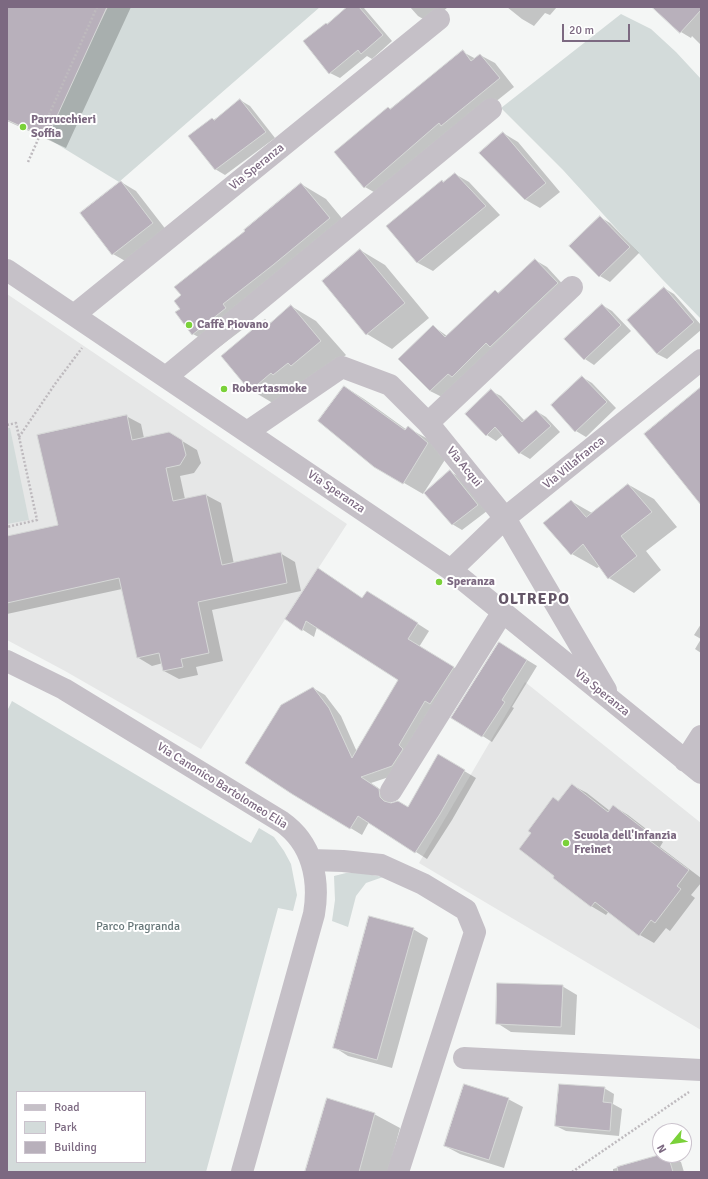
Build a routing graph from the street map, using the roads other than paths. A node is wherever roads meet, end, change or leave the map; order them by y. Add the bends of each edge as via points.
1 (439, 19) dead end
2 (491, 110) dead end
3 (7, 270) edge
4 (572, 287) dead end
5 (74, 315) junction
6 (701, 360) edge
7 (166, 377) junction
8 (428, 423) junction
9 (247, 432) junction
10 (505, 518) junction
11 (451, 570) junction
12 (502, 613) junction
13 (7, 661) edge
14 (613, 701) junction
15 (701, 736) edge
16 (693, 767) edge
17 (391, 791) dead end
18 (311, 860) junction
19 (464, 1058) dead end
20 (701, 1070) edge
21 (242, 1172) edge
22 (398, 1172) edge

1 - 5 street, Via Speranza
2 - 7 street
3 - 5 street, Via Speranza
4 - 8 street
5 - 7 street, Via Speranza
6 - 10 street, Via Villafranca
7 - 9 street, Via Speranza
8 - 9 street, Via Acqui via 390,385 342,367
8 - 10 street, Via Acqui
9 - 11 street, Via Speranza
10 - 11 street, Via Villafranca
10 - 14 street, Via Acqui
11 - 12 street, Via Speranza
12 - 14 street, Via Speranza
12 - 17 street
13 - 18 street, Via Canonico Bartolomeo Elia via 64,690 282,822 292,829
14 - 16 street, Via Speranza
15 - 16 street
18 - 21 street, Via Canonico Bartolomeo Elia via 316,892 314,914
18 - 22 street via 381,865 423,884 466,910 475,932
19 - 20 street

